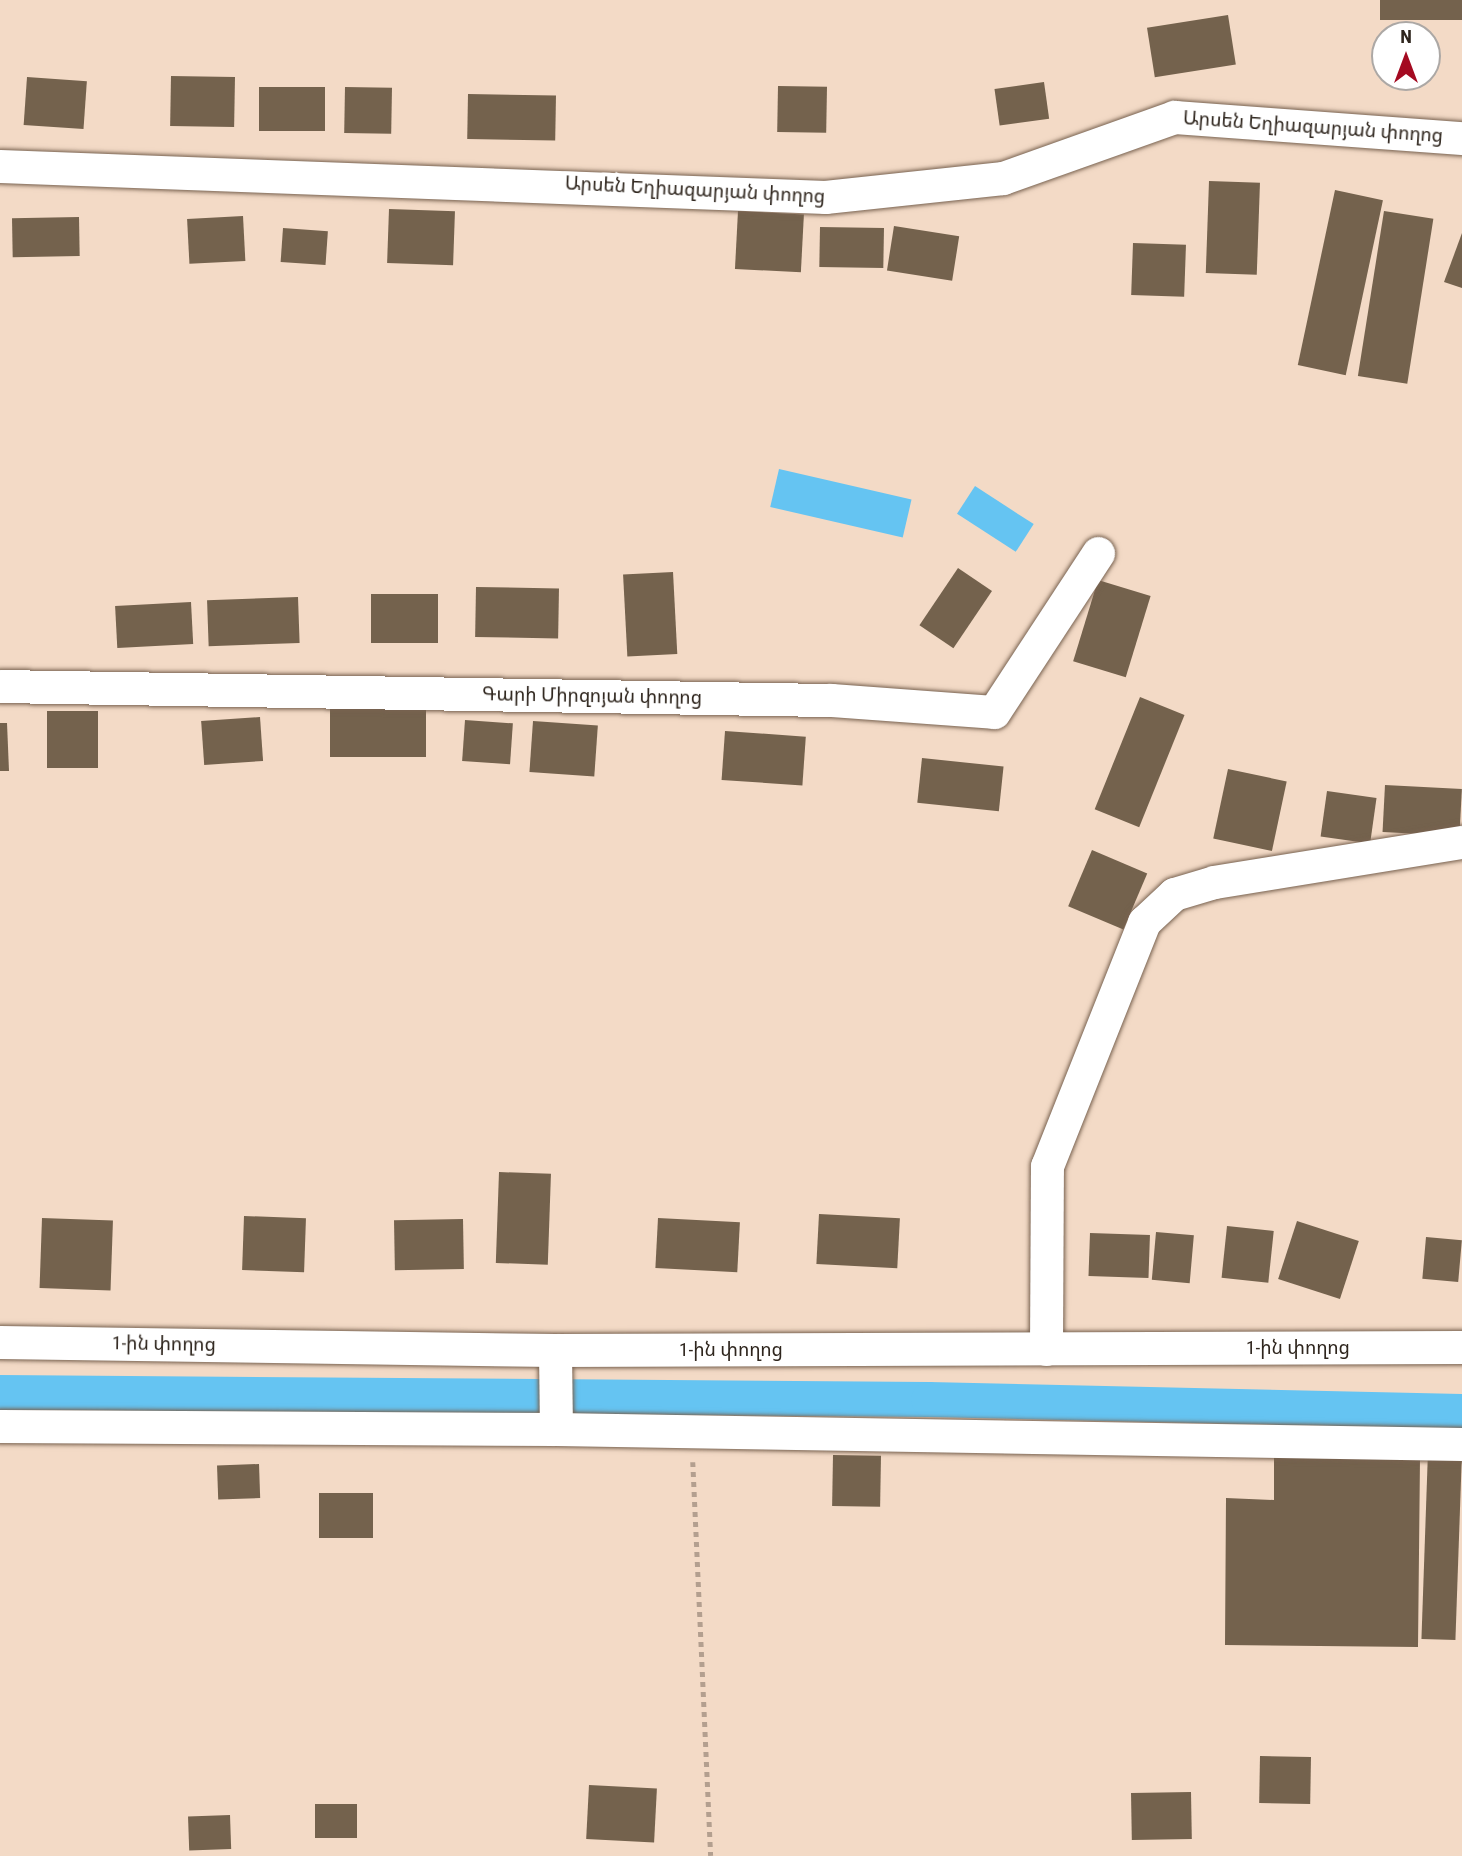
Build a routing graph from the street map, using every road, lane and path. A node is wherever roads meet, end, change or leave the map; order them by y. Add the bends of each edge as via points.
1 (1462, 138) edge
2 (0, 166) edge
3 (1097, 553) dead end
4 (0, 686) edge
5 (1462, 842) edge
6 (0, 1342) edge
7 (1462, 1347) edge
8 (1046, 1349) junction
9 (555, 1350) junction
10 (0, 1426) edge
11 (556, 1429) junction
12 (692, 1432) junction
13 (1462, 1444) edge
14 (711, 1856) edge

1 - 2 street, Արսեն Եղիազարյան փողոց via 1174,117 1003,178 825,197
3 - 4 street, Գարի Միրզոյան փողոց via 994,712 831,700
5 - 8 street via 1214,882 1174,894 1144,922 1047,1166
6 - 9 street, 1-ին փողոց
7 - 8 street, 1-ին փողոց
8 - 9 street, 1-ին փողոց
9 - 11 street
10 - 11 street
11 - 12 street
12 - 13 street
12 - 14 path

